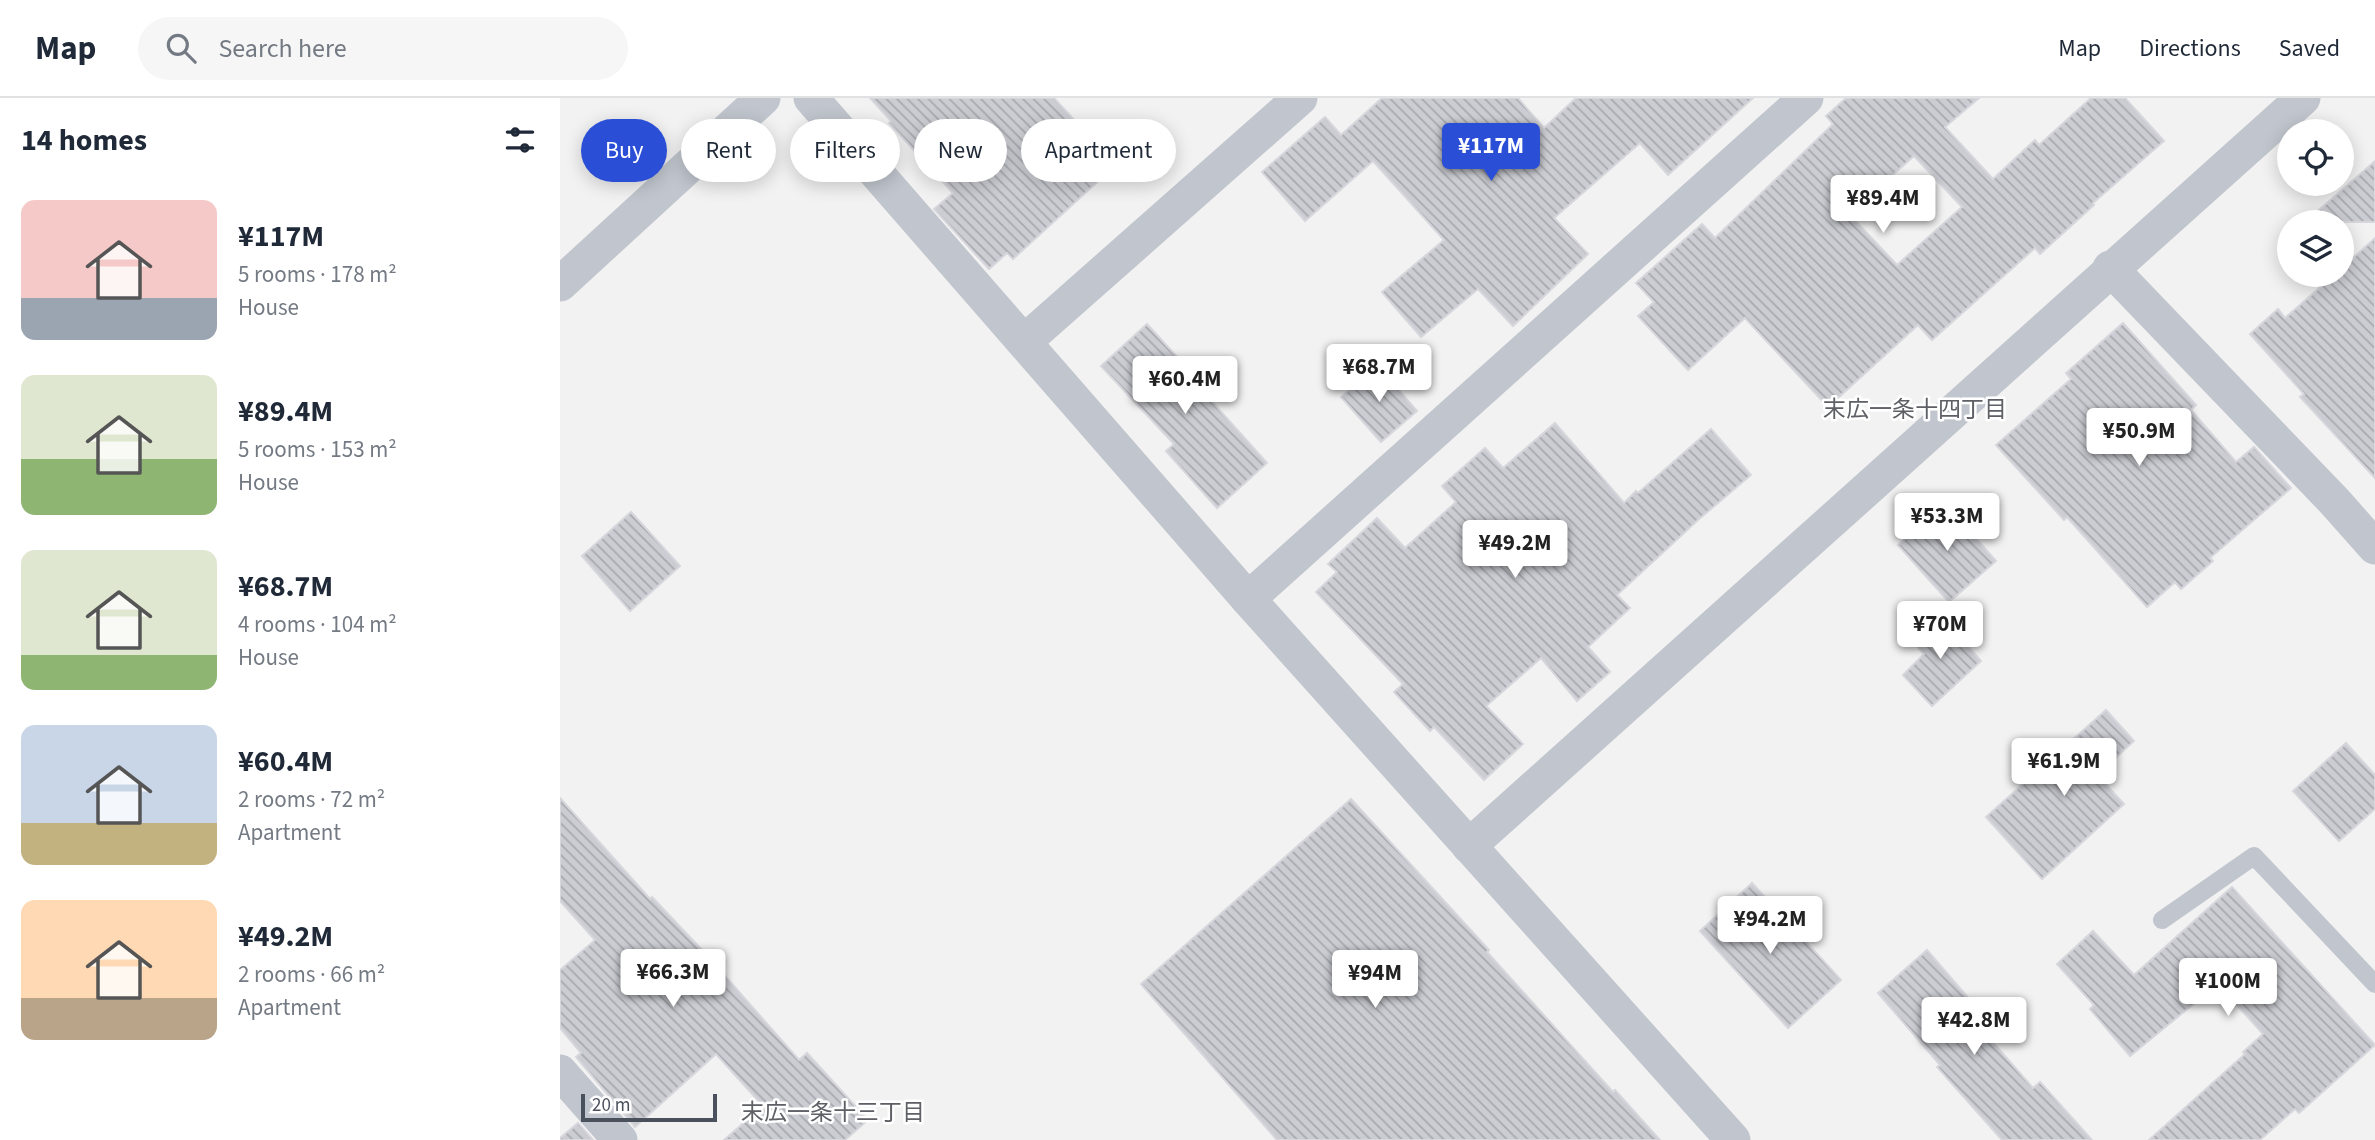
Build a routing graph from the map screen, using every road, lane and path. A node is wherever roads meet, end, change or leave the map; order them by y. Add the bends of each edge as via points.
1 (764, 98) edge
2 (810, 98) edge
3 (1300, 98) edge
4 (1806, 98) edge
5 (2303, 98) edge
6 (2110, 268) junction
7 (560, 284) edge
8 (1024, 342) junction
9 (2375, 547) edge
10 (1248, 599) junction
11 (1469, 846) junction
12 (2162, 920) dead end
13 (2375, 984) edge
14 (560, 1072) edge
15 (621, 1140) edge
16 (1733, 1140) edge

1 - 7 street
2 - 8 street
3 - 8 street
4 - 10 street
5 - 6 street
6 - 9 street
6 - 11 street
8 - 10 street
10 - 11 street
11 - 16 street
12 - 13 lane via 2254,856
14 - 15 street

